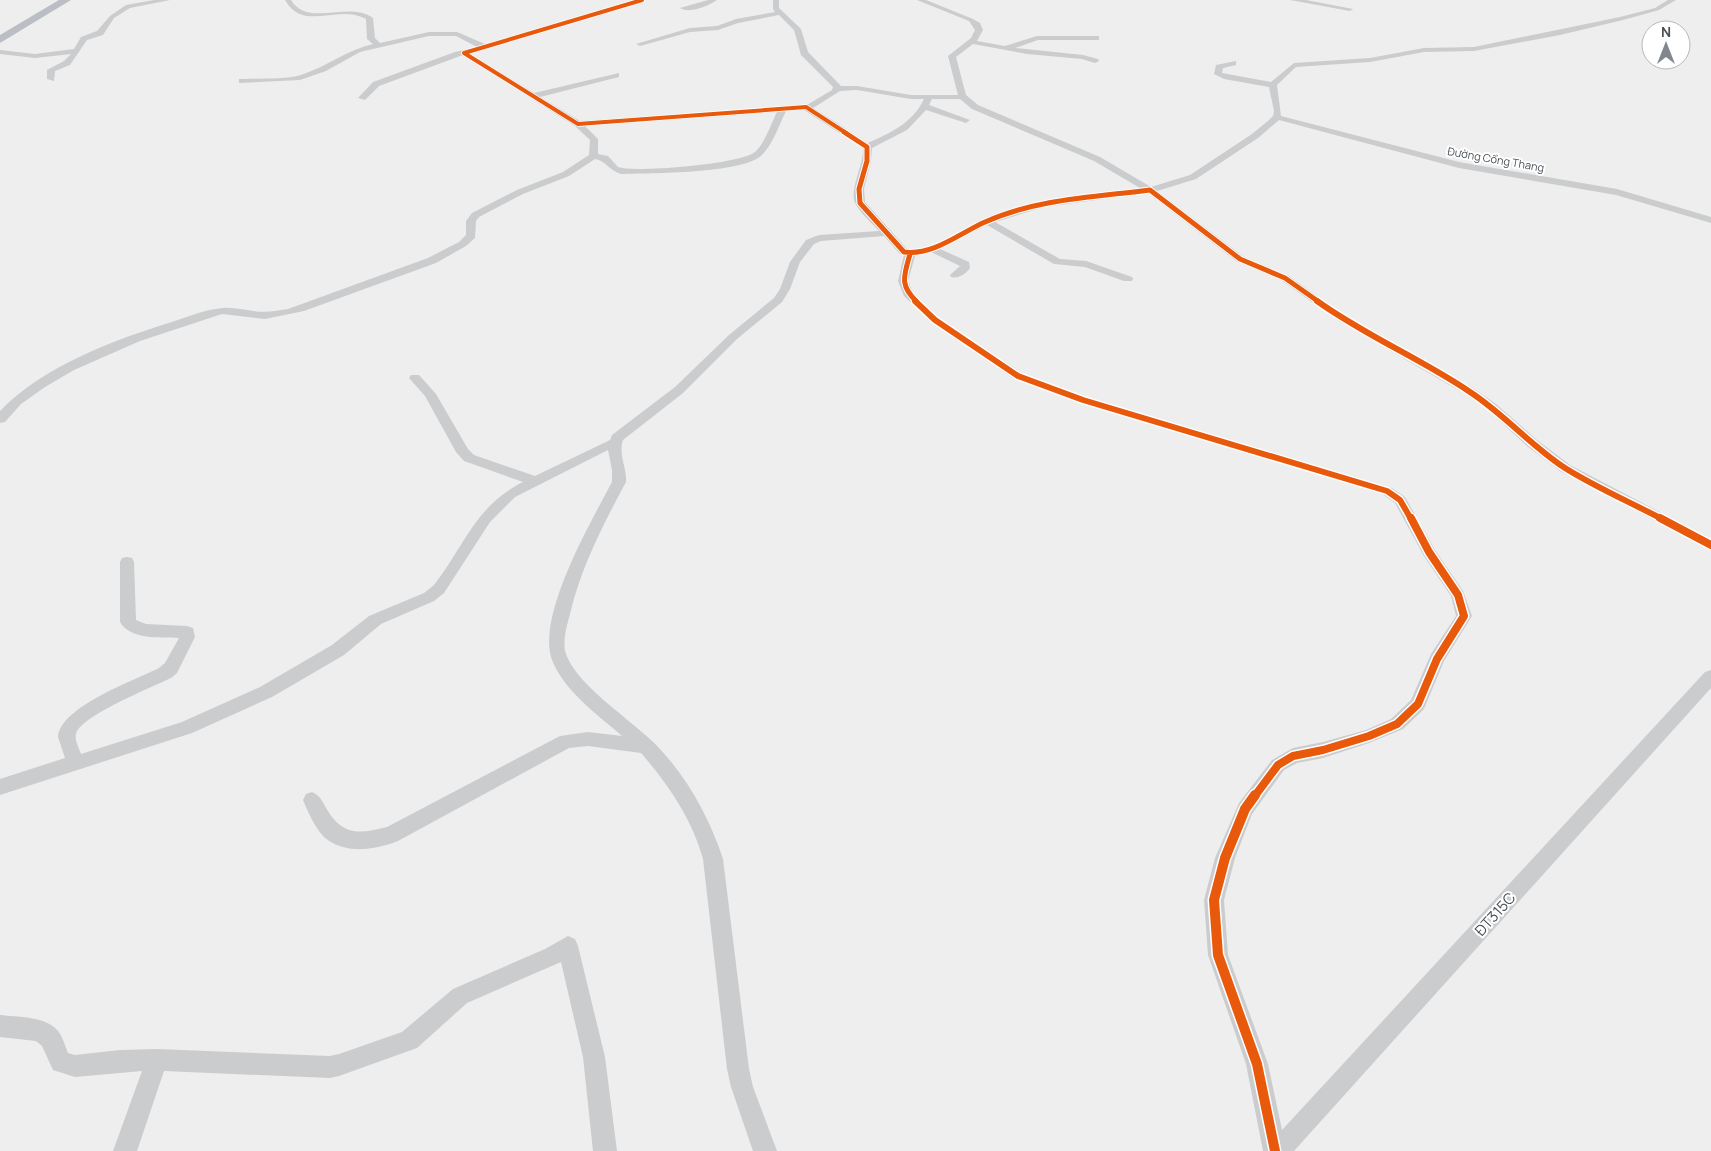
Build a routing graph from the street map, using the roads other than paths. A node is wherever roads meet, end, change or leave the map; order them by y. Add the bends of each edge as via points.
1 (167, 0) edge
2 (288, 0) edge
3 (642, 0) edge
4 (714, 0) edge
5 (776, 0) edge
6 (1293, 0) edge
7 (1673, 0) edge
8 (928, 1) edge
9 (60, 3) edge
10 (684, 8) dead end
11 (1350, 9) dead end
12 (781, 13) junction
13 (1096, 38) dead end
14 (0, 40) edge
15 (972, 42) junction
16 (377, 44) junction
17 (640, 44) dead end
18 (484, 47) junction
19 (1006, 48) junction
20 (75, 51) junction
21 (0, 52) edge
22 (464, 54) junction
23 (1095, 61) dead end
24 (1233, 63) dead end
25 (616, 75) dead end
26 (51, 79) dead end
27 (242, 81) dead end
28 (1273, 85) junction
29 (837, 89) junction
30 (534, 96) junction
31 (962, 97) junction
32 (362, 98) dead end
33 (930, 98) junction
34 (809, 107) junction
35 (926, 107) junction
36 (782, 110) junction
37 (1277, 117) junction
38 (966, 120) dead end
39 (578, 124) junction
40 (867, 147) junction
41 (594, 156) junction
42 (1150, 190) junction
43 (1711, 220) edge
44 (987, 221) junction
45 (887, 233) junction
46 (931, 248) junction
47 (910, 254) junction
48 (955, 275) dead end
49 (1128, 279) dead end
50 (415, 378) dead end
51 (0, 419) edge
52 (613, 443) junction
53 (536, 481) junction
54 (1711, 545) edge
55 (127, 562) dead end
56 (1711, 676) edge
57 (646, 746) junction
58 (76, 762) junction
59 (0, 787) edge
60 (312, 800) dead end
61 (0, 1026) edge
62 (157, 1060) junction
63 (125, 1151) edge
64 (604, 1151) edge
65 (765, 1151) edge
66 (1276, 1151) edge

1 - 20 street via 128,6 112,17 100,33 84,39
2 - 16 street via 294,9 305,13 362,13 369,18 371,39
3 - 18 street
4 - 10 street
5 - 12 street via 775,7
6 - 11 street
7 - 28 street via 1657,9 1621,19 1474,49 1424,50 1370,60 1298,64
8 - 15 street via 975,23 979,32
9 - 14 highway
12 - 17 street via 734,21 722,28 690,30
12 - 29 street via 797,29 804,52
13 - 19 street via 1037,38
15 - 19 street
15 - 31 street via 952,56
16 - 18 street via 442,34 461,36
16 - 27 street via 300,78
18 - 22 street
19 - 23 street
20 - 21 street via 35,56
20 - 26 street via 69,61 51,70
22 - 30 street
22 - 32 street via 376,84
24 - 28 street via 1220,67 1218,74 1224,78
25 - 30 street
28 - 37 street
29 - 33 street via 857,88
29 - 34 street
30 - 39 street
31 - 33 street
31 - 42 street via 976,107 1096,159
33 - 35 street
34 - 36 street
34 - 40 street
35 - 38 street
35 - 40 street via 906,128
36 - 39 street
36 - 41 street via 759,154 748,159 698,169 625,171 617,170 605,158
37 - 42 street via 1255,136 1193,176
37 - 43 street, Đường Cổng Thang via 1458,165 1617,192
39 - 41 street via 593,137
40 - 45 street via 869,156 858,196 864,210
41 - 51 street via 566,174 475,215 471,221 471,236 462,245 388,279 304,308 268,316 222,311 139,337 55,376 11,406
42 - 44 street via 1033,207
42 - 54 street via 1240,259 1285,278 1341,318 1469,391 1565,468
44 - 46 street
44 - 49 street via 1058,262 1086,264
45 - 47 street via 904,252
45 - 52 street via 812,240 795,262 778,300 733,337 679,390
46 - 47 street
46 - 48 street via 965,264 965,268
47 - 66 street via 903,281 908,294 935,320 1018,376 1083,400 1387,491 1400,500 1458,595 1464,616 1437,659 1418,704 1397,724 1324,750 1293,756 1278,765 1246,809 1225,858 1214,900 1218,955 1257,1064
50 - 53 street via 430,394 469,458
52 - 53 street
52 - 57 street via 620,470 619,482 574,570 558,632 557,649 569,676
53 - 58 street via 510,494 485,518 439,590 429,597 375,620 338,650 258,697 186,728
55 - 58 street via 128,622 140,629 187,632 187,637 171,668 165,673 89,711 70,726 67,736
56 - 66 street, ĐT315C
57 - 60 street via 588,739 566,741 391,835 372,841 352,840 330,831
57 - 65 street via 662,764 709,842 738,1069
58 - 59 street
61 - 62 street via 39,1031 50,1038 61,1062 75,1066
62 - 63 street
62 - 64 street via 339,1065 409,1040 460,996 568,946 594,1057

